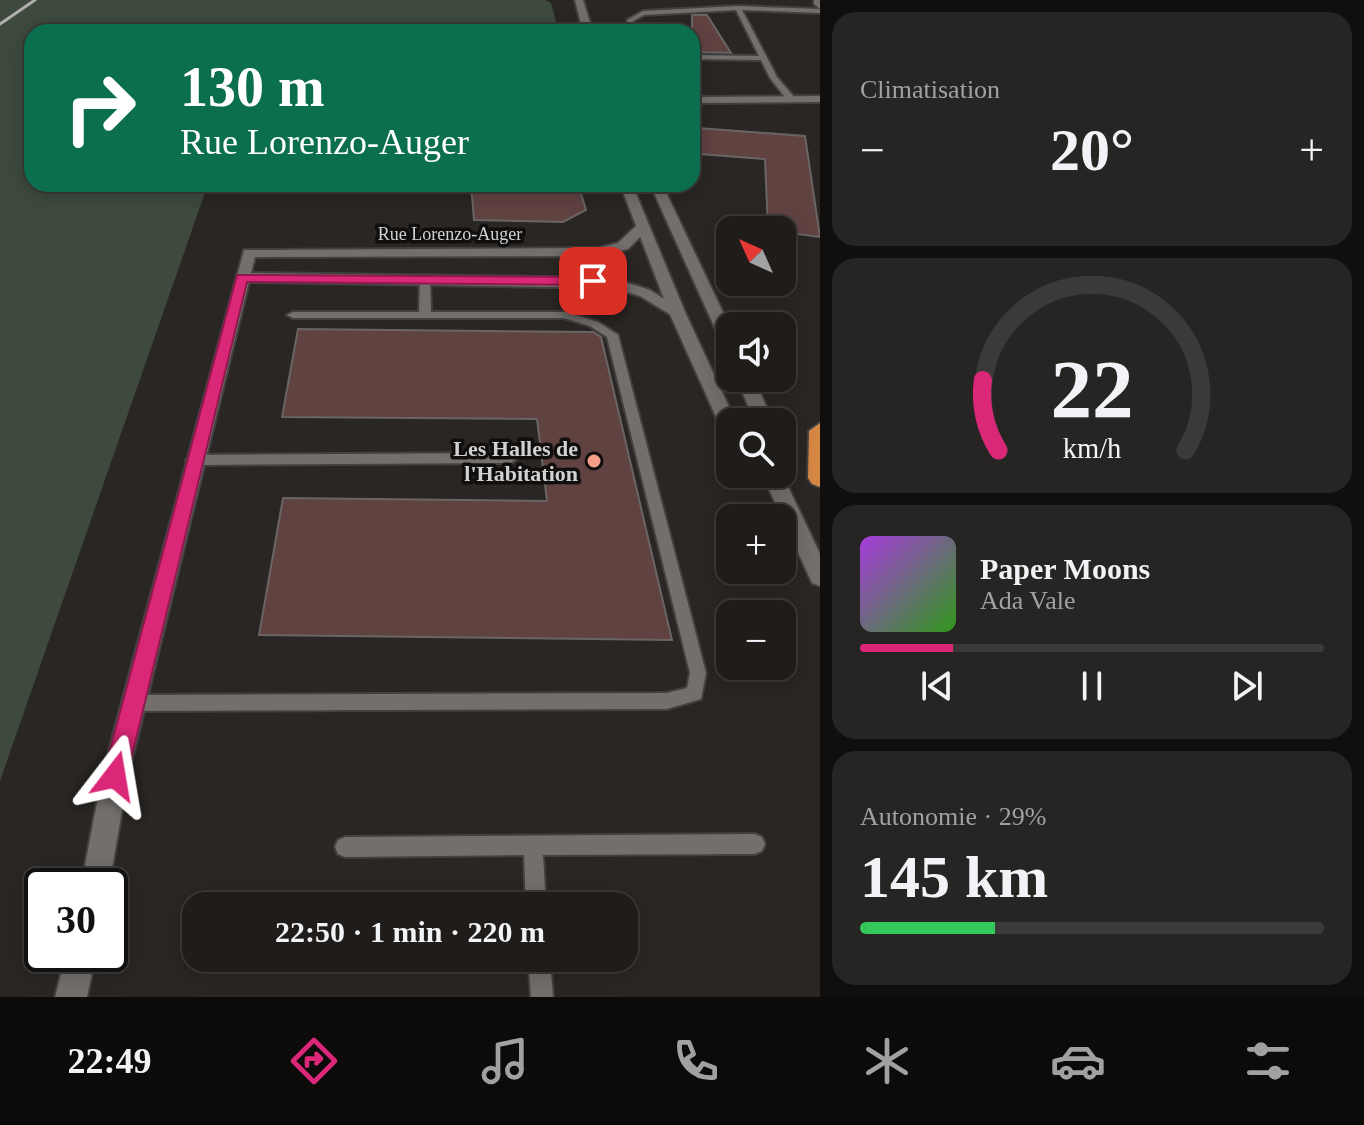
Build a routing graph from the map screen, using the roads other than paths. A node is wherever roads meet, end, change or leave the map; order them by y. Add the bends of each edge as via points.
1 (579, 0) edge
2 (819, 6) edge
3 (738, 8) junction
4 (586, 24) edge
5 (631, 24) edge
6 (700, 57) edge
7 (764, 58) junction
8 (791, 99) junction
9 (820, 99) edge
10 (700, 100) edge
11 (629, 192) edge
12 (660, 192) edge
13 (642, 228) junction
14 (242, 277) junction
15 (425, 278) junction
16 (677, 312) junction
17 (716, 314) edge
18 (293, 315) dead end
19 (425, 315) junction
20 (721, 408) edge
21 (820, 431) edge
22 (511, 458) dead end
23 (193, 460) junction
24 (820, 478) edge
25 (779, 488) edge
26 (820, 577) edge
27 (133, 703) junction
28 (755, 844) dead end
29 (533, 845) junction
30 (345, 847) dead end
31 (98, 868) edge
32 (535, 892) edge
33 (77, 972) edge
34 (86, 972) edge
35 (540, 972) edge
36 (71, 997) edge
37 (85, 997) edge
38 (542, 997) edge

1 - 4 street
2 - 3 lane
3 - 5 lane via 643,13
3 - 7 lane
6 - 7 lane
7 - 8 lane
8 - 9 street
8 - 10 street
11 - 13 street
12 - 17 street
13 - 14 street, Rue Lorenzo-Auger via 623,246 598,252 249,253
13 - 16 street
14 - 15 street
14 - 23 street
15 - 16 street via 612,283 645,293
15 - 19 lane
16 - 20 street
18 - 19 lane
19 - 27 lane via 565,315 612,335 698,673 695,694 667,701
21 - 24 highway
22 - 23 lane
23 - 27 street
25 - 26 street
27 - 31 street
28 - 29 lane
29 - 30 lane
29 - 32 lane
33 - 36 street
34 - 37 street
35 - 38 lane

